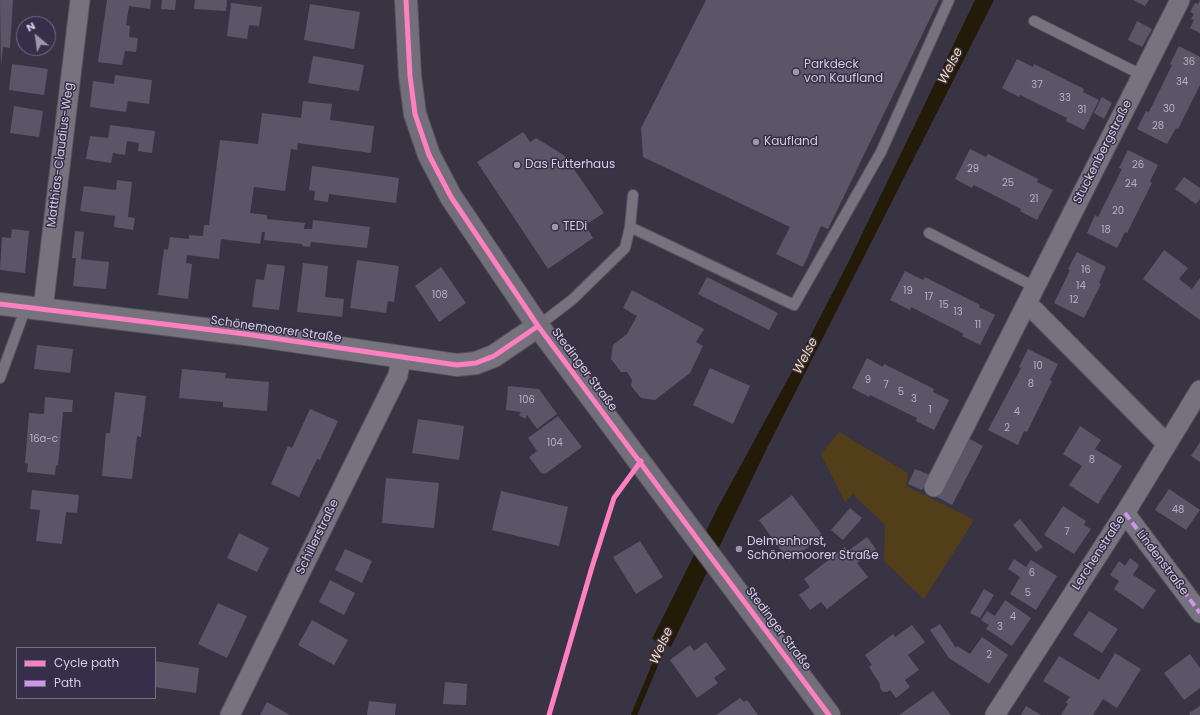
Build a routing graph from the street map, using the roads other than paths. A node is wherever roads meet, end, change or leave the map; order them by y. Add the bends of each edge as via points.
1 (80, 0) edge
2 (406, 0) edge
3 (949, 0) edge
4 (1180, 0) edge
5 (1034, 21) dead end
6 (1142, 75) junction
7 (633, 195) dead end
8 (630, 227) junction
9 (929, 233) dead end
10 (1031, 295) junction
11 (0, 304) edge
12 (35, 308) junction
13 (538, 326) junction
14 (401, 358) junction
15 (0, 378) edge
16 (1200, 390) edge
17 (1166, 443) junction
18 (934, 487) dead end
19 (1125, 513) junction
20 (1200, 613) edge
21 (230, 715) edge
22 (829, 715) edge
23 (995, 715) edge

1 - 12 street, Matthias-Claudius-Weg
2 - 13 main road, Stedinger Straße via 415,114 429,155 451,197
3 - 8 lane via 881,152 794,305
4 - 6 street, Stuckenbergstraße
5 - 6 lane
6 - 10 street, Stuckenbergstraße
7 - 8 lane
8 - 13 lane via 625,248 616,259 573,299
9 - 10 lane
10 - 17 street
10 - 18 street, Stuckenbergstraße
11 - 12 street, Schönemoorer Straße
12 - 14 street, Schönemoorer Straße via 245,334
12 - 15 lane
13 - 14 street, Schönemoorer Straße via 494,356 476,363 457,365
13 - 22 main road, Stedinger Straße
14 - 21 street, Schillerstraße via 398,375
16 - 17 street, Lerchenstraße
17 - 19 street, Lerchenstraße
19 - 20 street, Lindenstraße
19 - 23 street, Lerchenstraße

